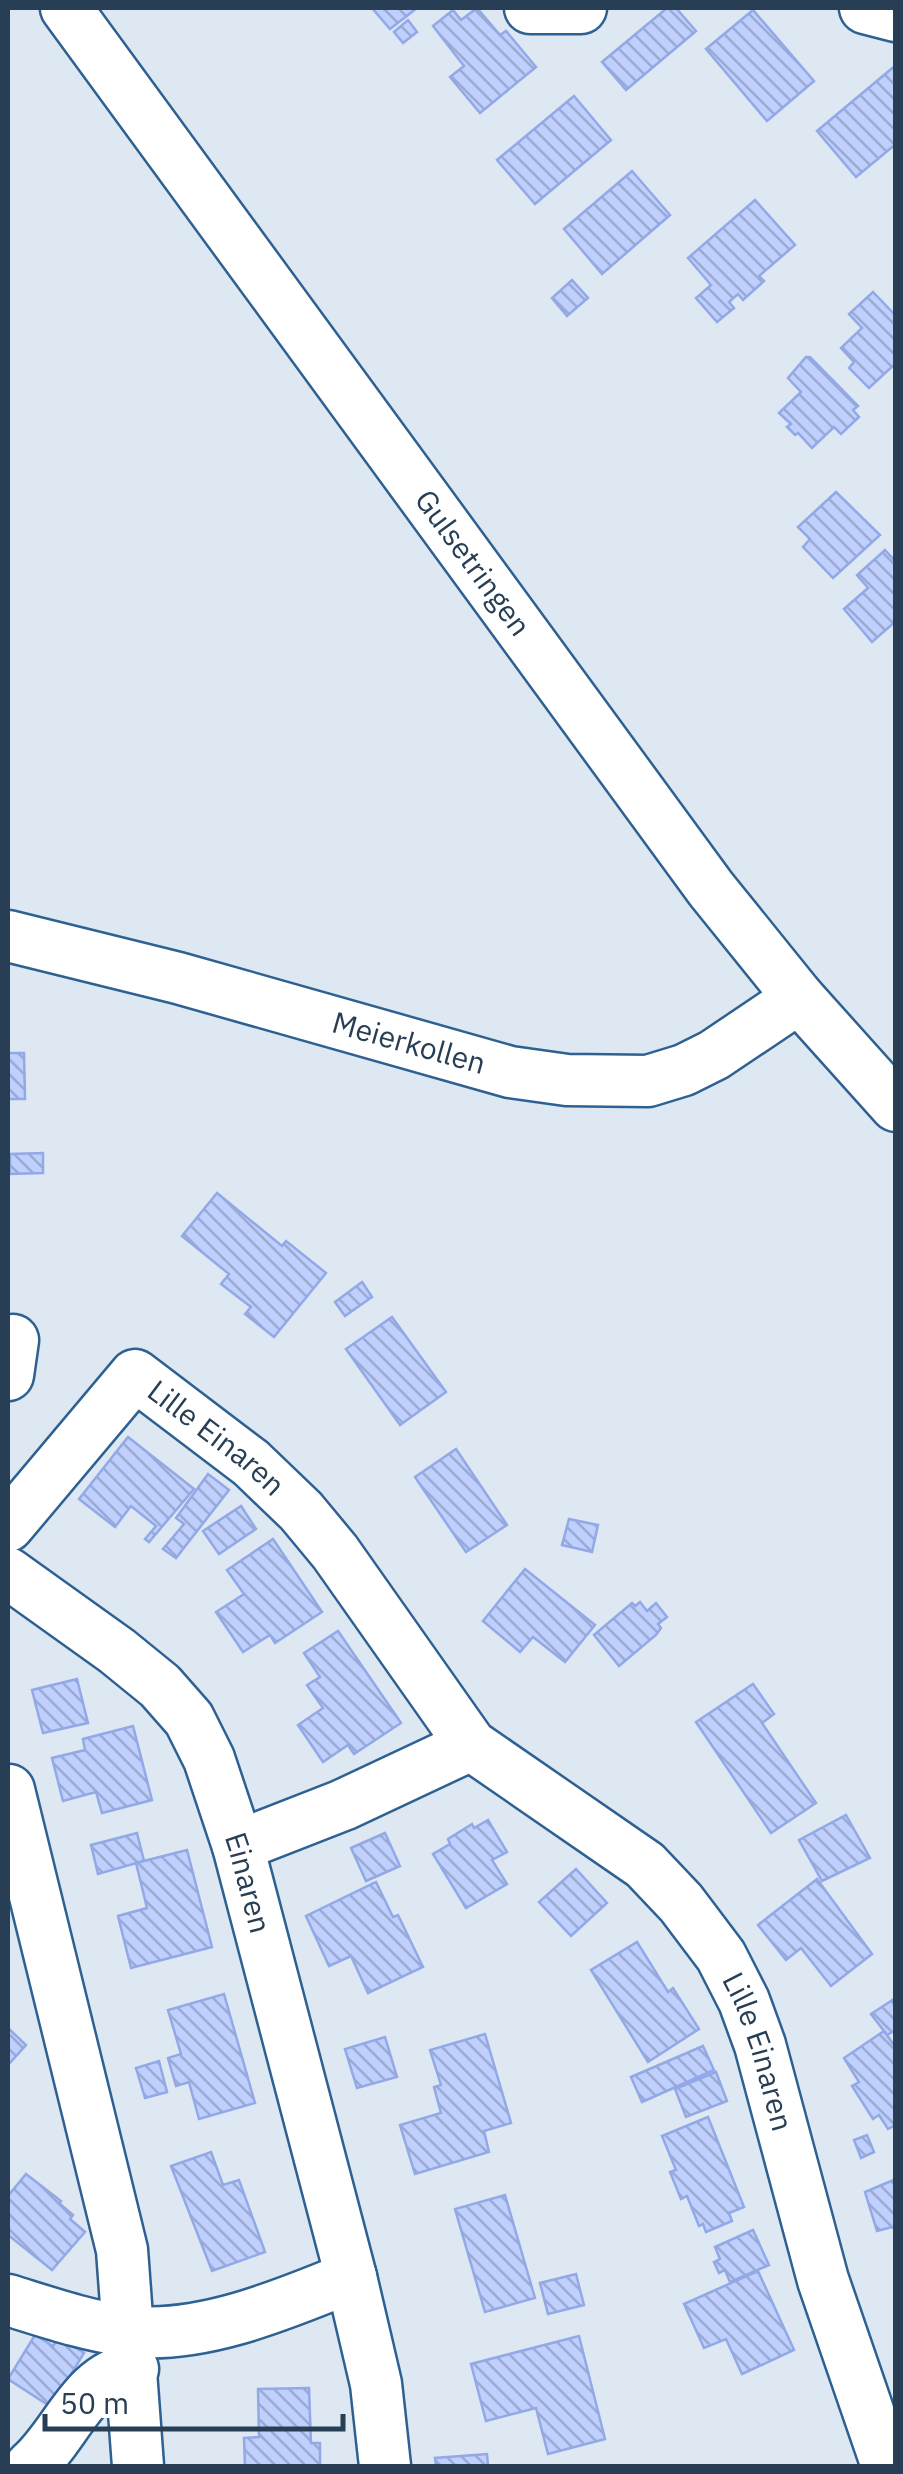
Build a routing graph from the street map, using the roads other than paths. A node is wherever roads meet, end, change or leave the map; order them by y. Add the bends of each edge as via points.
1 (66, 8) edge
2 (530, 8) edge
3 (580, 8) edge
4 (865, 8) edge
5 (896, 16) edge
6 (8, 936) edge
7 (800, 998) junction
8 (896, 1106) edge
9 (8, 1526) edge
10 (8, 1574) edge
11 (471, 1744) junction
12 (9, 1790) edge
13 (238, 1846) junction
14 (351, 2277) junction
15 (8, 2300) edge
16 (131, 2350) junction
17 (31, 2466) edge
18 (138, 2466) edge
19 (385, 2466) edge
20 (887, 2466) edge

1 - 7 street, Gulsetringen via 618,763
2 - 3 street
4 - 5 street
6 - 7 street, Meierkollen via 510,1072 567,1080 648,1081 684,1070
7 - 8 street, Gulsetringen
9 - 11 street, Lille Einaren via 135,1375 251,1463 300,1511
10 - 13 street, Einaren via 117,1650 179,1708 208,1759
11 - 13 street via 343,1806
11 - 20 street, Lille Einaren via 645,1865 721,1956 760,2044 823,2280
12 - 16 street via 122,2250
13 - 14 street, Einaren
14 - 16 street
14 - 19 street, Einaren via 376,2384
15 - 16 street
16 - 17 street
16 - 18 street

